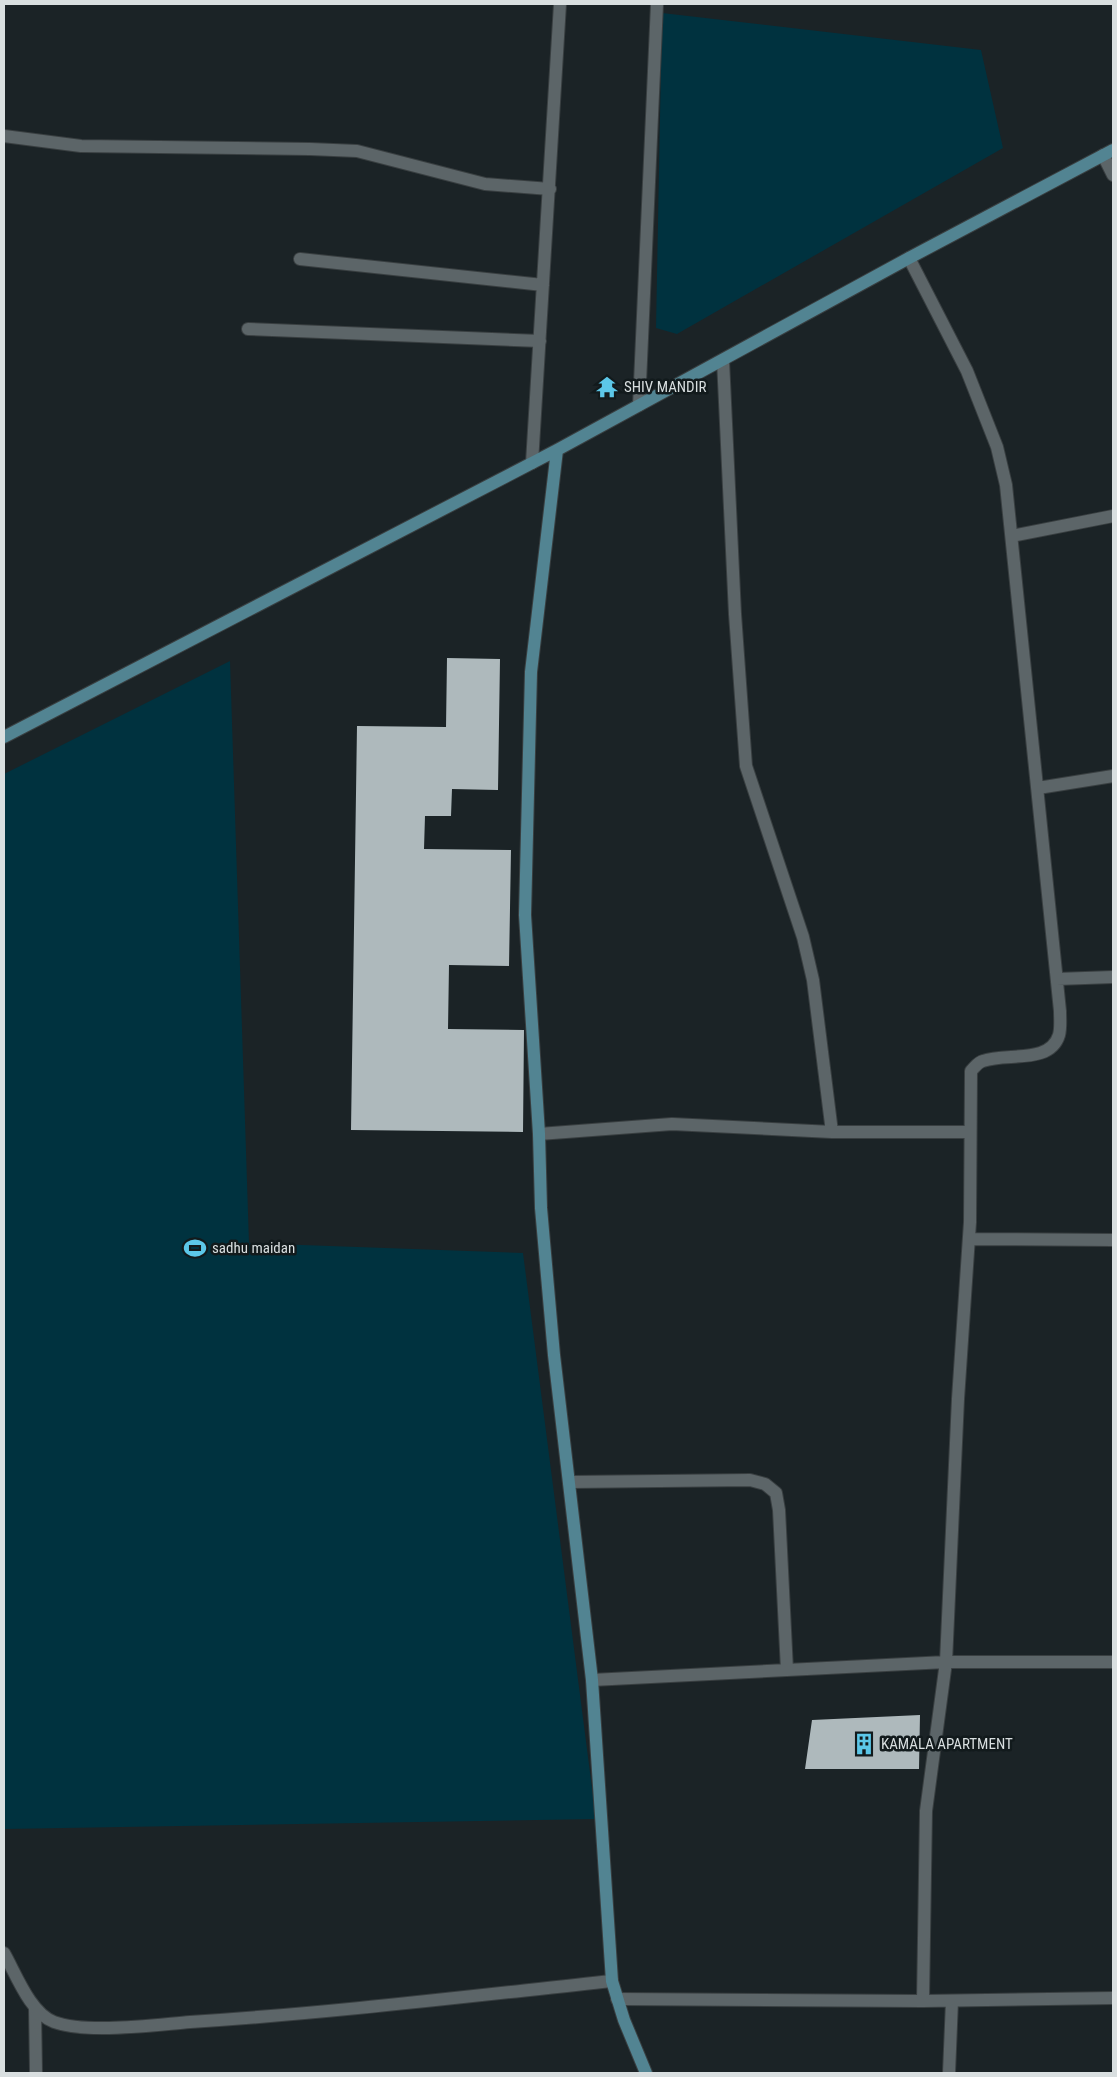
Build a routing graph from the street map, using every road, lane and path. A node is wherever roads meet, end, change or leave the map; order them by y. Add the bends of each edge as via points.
1 (560, 4) edge
2 (656, 4) edge
3 (4, 136) edge
4 (1108, 153) edge
5 (1113, 175) edge
6 (550, 189) junction
7 (908, 258) junction
8 (300, 259) dead end
9 (544, 285) junction
10 (248, 329) dead end
11 (540, 341) junction
12 (723, 360) junction
13 (639, 405) junction
14 (556, 450) junction
15 (532, 463) junction
16 (1113, 516) edge
17 (1012, 536) junction
18 (4, 737) edge
19 (1113, 776) edge
20 (1038, 788) junction
21 (1113, 977) edge
22 (1057, 980) junction
23 (832, 1132) junction
24 (970, 1132) junction
25 (539, 1134) junction
26 (969, 1239) junction
27 (1113, 1240) edge
28 (569, 1482) junction
29 (946, 1662) junction
30 (1113, 1662) edge
31 (787, 1670) junction
32 (592, 1680) junction
33 (4, 1953) edge
34 (612, 1981) junction
35 (1113, 1998) edge
36 (618, 1999) junction
37 (923, 2001) junction
38 (952, 2001) junction
39 (35, 2008) junction
40 (36, 2073) edge
41 (646, 2073) edge
42 (949, 2073) edge

1 - 6 street
2 - 13 street
3 - 6 street via 81,146 357,152 485,184
4 - 5 street
4 - 7 street
6 - 9 street
7 - 12 street
7 - 17 street via 967,371 997,447 1006,485
8 - 9 street
9 - 11 street
10 - 11 street
11 - 15 street
12 - 13 street
12 - 23 street via 746,766 814,980
13 - 14 street
14 - 15 street
14 - 25 street via 532,662 525,915
15 - 18 street
16 - 17 street
17 - 20 street
19 - 20 street
20 - 22 street
21 - 22 street
22 - 24 street via 1060,1019 1059,1034 1053,1046 1040,1054 981,1061 971,1071
23 - 24 street
23 - 25 street via 672,1124
24 - 26 street
25 - 28 street via 542,1218
26 - 27 street
26 - 29 street
28 - 31 street via 750,1480 765,1484 776,1493
28 - 32 street
29 - 30 street
29 - 31 street
29 - 37 street via 926,1811
31 - 32 street
32 - 34 street
33 - 39 street
34 - 36 street
34 - 39 street via 263,2017 120,2027 53,2021
35 - 38 street
36 - 37 street
36 - 41 street
37 - 38 street
38 - 42 street
39 - 40 street

